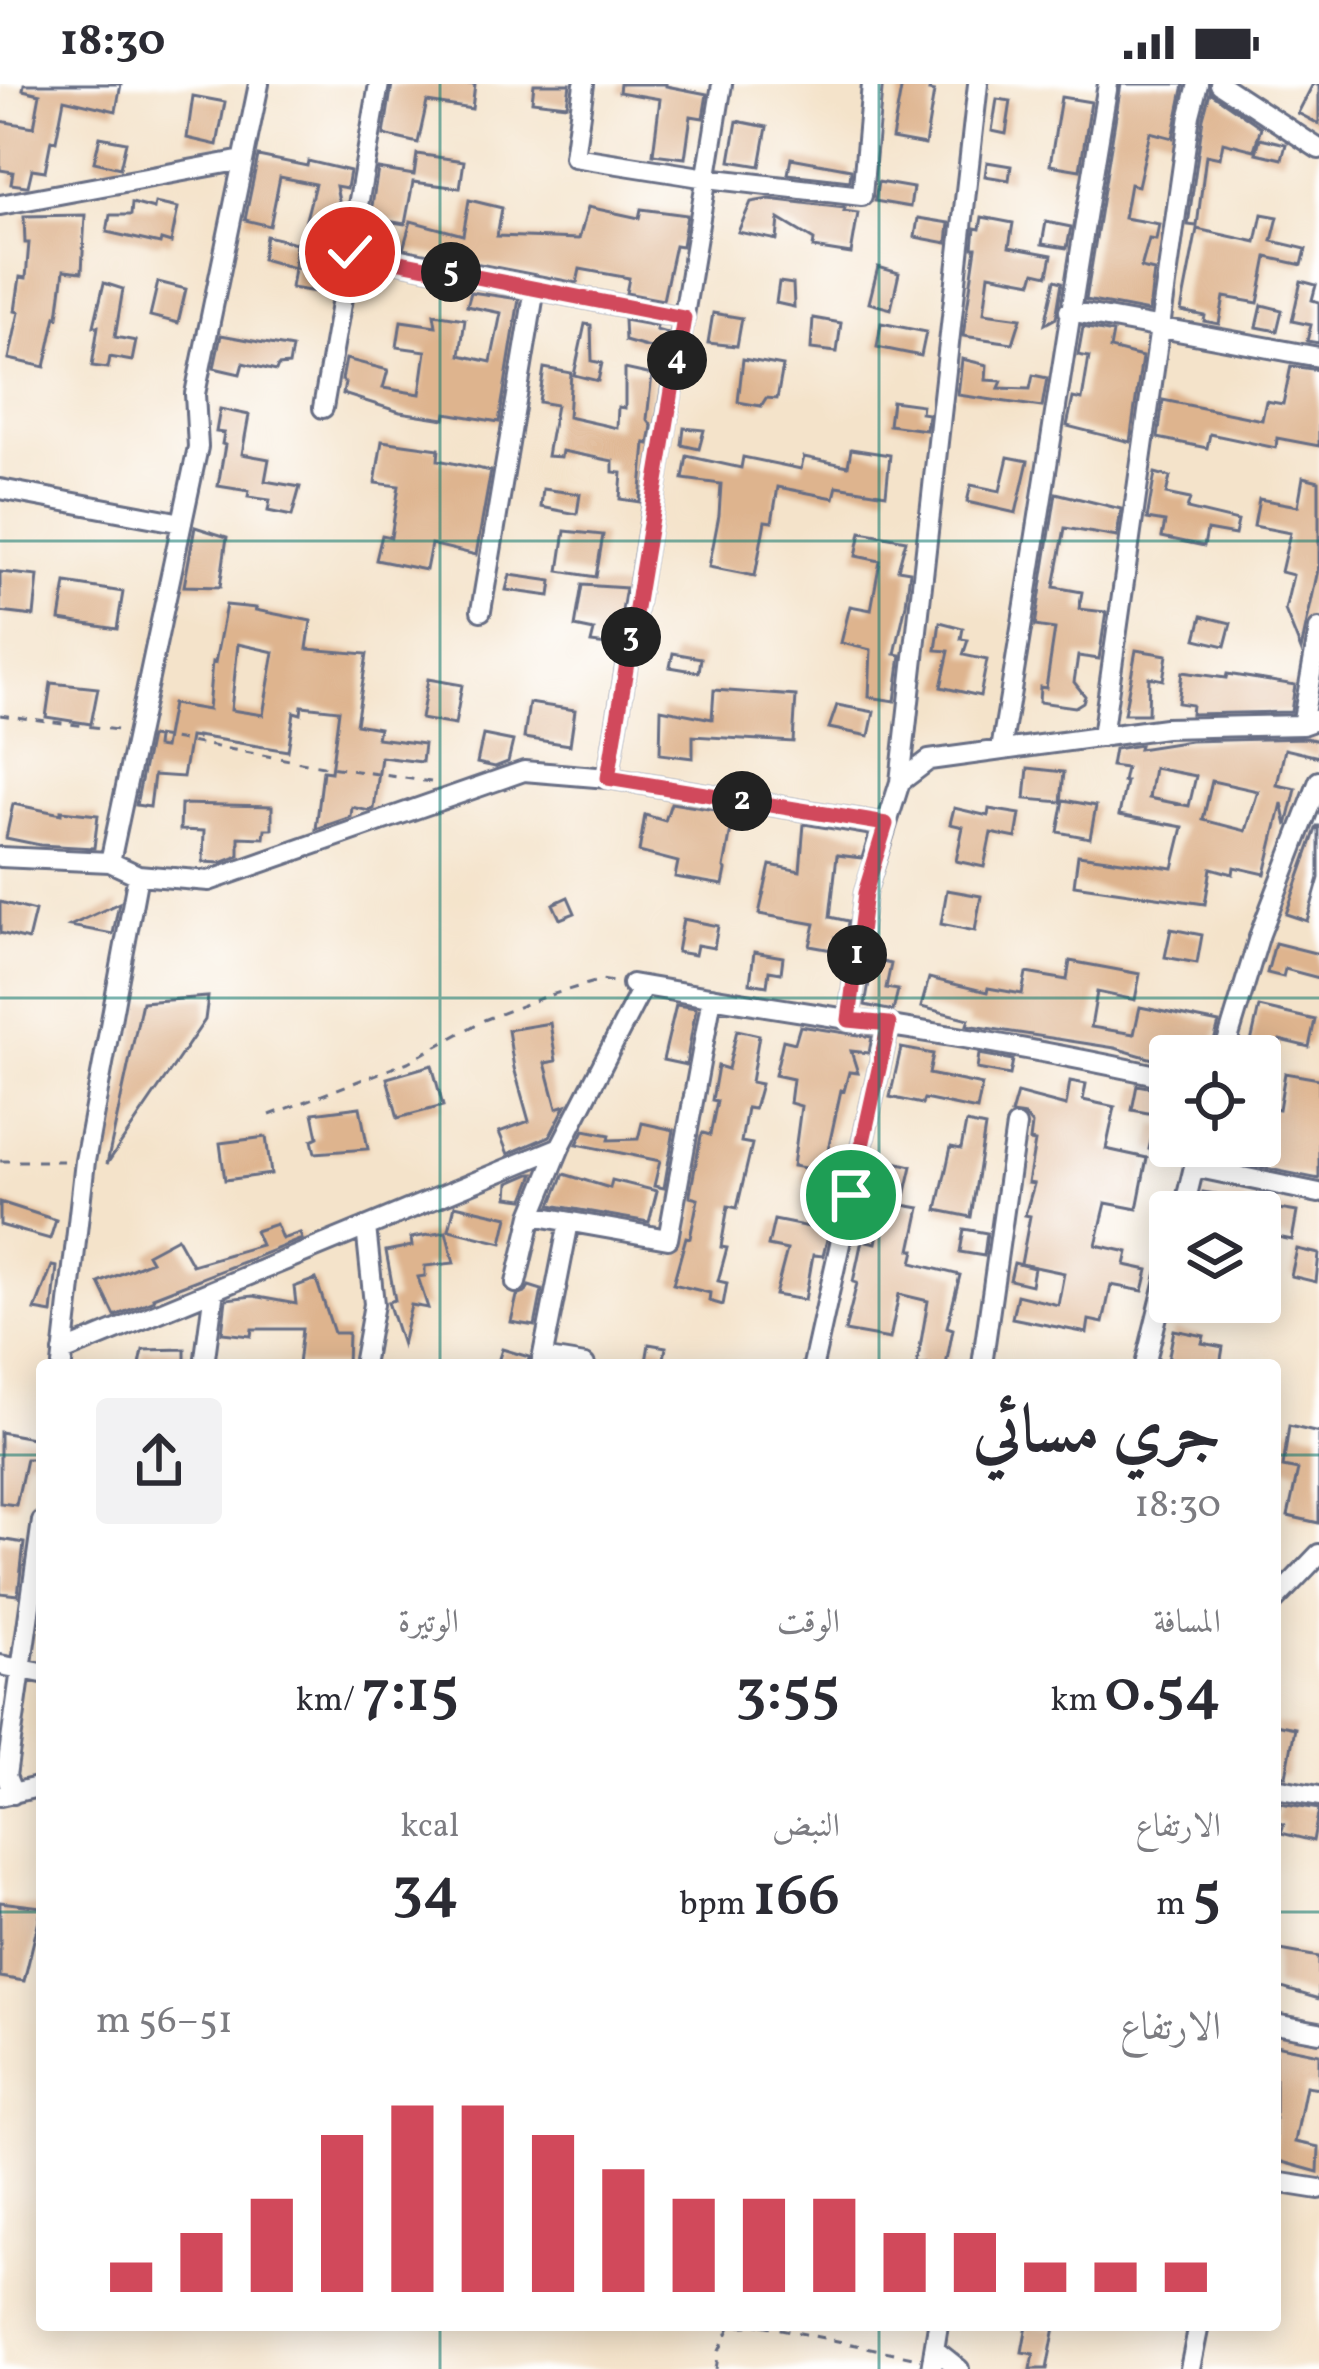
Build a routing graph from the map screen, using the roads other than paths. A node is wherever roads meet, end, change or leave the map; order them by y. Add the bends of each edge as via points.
1 (260, 84) edge
2 (379, 84) edge
3 (584, 84) edge
4 (722, 84) edge
5 (872, 84) edge
6 (979, 84) edge
7 (1108, 84) edge
8 (1198, 84) edge
9 (1220, 84) edge
10 (1319, 149) edge
11 (243, 160) junction
12 (707, 178) junction
13 (0, 205) edge
14 (350, 252) junction
15 (535, 288) junction
16 (1069, 311) junction
17 (684, 318) junction
18 (1160, 328) junction
19 (1319, 357) edge
20 (323, 408) dead end
21 (0, 489) edge
22 (182, 523) junction
23 (481, 611) dead end
24 (1319, 629) edge
25 (1311, 722) edge
26 (1102, 737) junction
27 (1001, 750) junction
28 (608, 778) junction
29 (1319, 781) edge
30 (900, 782) junction
31 (886, 824) junction
32 (0, 856) edge
33 (110, 862) junction
34 (138, 875) junction
35 (712, 997) junction
36 (849, 1020) junction
37 (889, 1024) junction
38 (1229, 1035) edge
39 (1149, 1073) edge
40 (1016, 1126) dead end
41 (560, 1147) junction
42 (1194, 1167) joint
43 (1188, 1191) edge
44 (1319, 1193) edge
45 (532, 1215) junction
46 (568, 1222) junction
47 (367, 1227) junction
48 (516, 1283) dead end
49 (214, 1290) junction
50 (1155, 1323) edge
51 (62, 1358) edge
52 (204, 1359) edge
53 (364, 1359) edge
54 (542, 1359) edge
55 (814, 1359) edge
56 (983, 1359) edge
57 (1146, 1359) edge
58 (1319, 1554) edge
59 (36, 1562) edge
60 (1281, 1594) edge
61 (0, 1665) edge
62 (21, 1668) junction
63 (36, 1672) edge
64 (36, 1788) edge
65 (1281, 1789) edge
66 (6, 1795) edge
67 (1319, 1796) edge
68 (1281, 2025) edge
69 (1319, 2032) edge
70 (1281, 2183) edge
71 (1319, 2189) edge
72 (1198, 2331) edge
73 (933, 2360) edge
74 (959, 2369) edge
75 (1190, 2369) edge

1 - 11 street
2 - 14 street
3 - 12 street via 574,157
4 - 12 street
5 - 12 street via 862,196
6 - 30 street
7 - 16 street
8 - 18 street
9 - 10 street
11 - 13 street
11 - 22 street via 194,394 198,447
12 - 17 street
14 - 15 street
14 - 20 street
15 - 17 street
15 - 23 street
16 - 18 street
16 - 27 street
17 - 28 street
18 - 19 street
18 - 26 street
21 - 22 street
22 - 33 street
24 - 25 street
25 - 26 street
26 - 27 street
27 - 30 street via 929,760
28 - 31 street
28 - 34 street via 524,771 209,881
29 - 38 street
30 - 31 street
31 - 36 street via 865,893
32 - 33 street
33 - 34 street
34 - 51 street via 85,1161
35 - 36 street
35 - 41 street via 638,985
35 - 46 street via 668,1239
36 - 37 street
37 - 39 street
37 - 55 street
40 - 56 street
41 - 45 street
41 - 47 street
42 - 43 street
42 - 44 street
45 - 46 street
45 - 48 street
46 - 54 street
47 - 49 street
47 - 53 street via 374,1304
49 - 51 street
49 - 52 street
50 - 57 street
58 - 60 street
59 - 62 street
61 - 62 street
62 - 63 street
62 - 66 street
64 - 66 street
65 - 67 street
68 - 69 street
70 - 71 street
72 - 75 street
73 - 74 street

